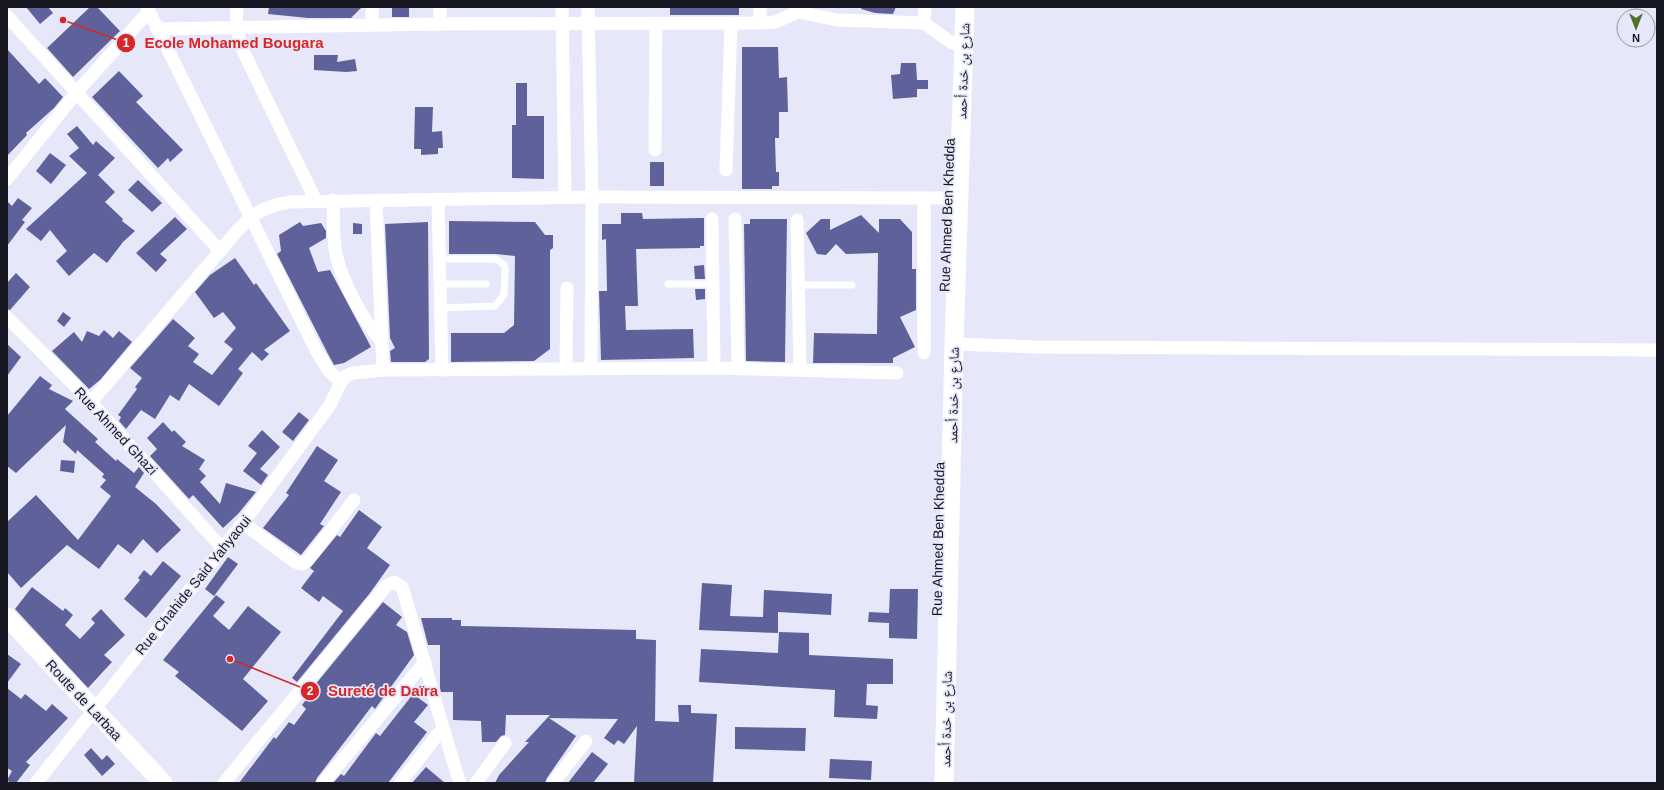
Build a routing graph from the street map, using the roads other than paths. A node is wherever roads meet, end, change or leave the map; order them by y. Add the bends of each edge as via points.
1 (237, 7) edge
2 (372, 7) edge
3 (440, 7) edge
4 (562, 7) edge
5 (588, 7) edge
6 (760, 7) edge
7 (925, 7) edge
8 (953, 7) edge
9 (965, 7) edge
10 (148, 9) edge
11 (798, 9) edge
12 (7, 16) edge
13 (588, 23) junction
14 (656, 23) junction
15 (731, 23) junction
16 (760, 23) junction
17 (924, 23) junction
18 (440, 24) junction
19 (561, 24) junction
20 (372, 25) junction
21 (236, 27) junction
22 (157, 29) junction
23 (952, 43) junction
24 (77, 92) junction
25 (655, 150) dead end
26 (726, 170) dead end
27 (7, 179) edge
28 (592, 197) junction
29 (565, 198) junction
30 (924, 198) junction
31 (948, 198) junction
32 (438, 199) junction
33 (333, 200) junction
34 (376, 200) junction
35 (316, 201) junction
36 (250, 216) junction
37 (712, 219) dead end
38 (735, 219) dead end
39 (797, 220) dead end
40 (220, 251) junction
41 (440, 259) junction
42 (440, 284) junction
43 (486, 284) dead end
44 (668, 284) dead end
45 (713, 284) junction
46 (852, 284) dead end
47 (798, 285) junction
48 (567, 288) dead end
49 (441, 308) junction
50 (7, 317) edge
51 (382, 341) junction
52 (954, 344) junction
53 (1657, 350) edge
54 (924, 353) dead end
55 (566, 368) junction
56 (591, 368) junction
57 (714, 368) junction
58 (738, 369) junction
59 (383, 370) junction
60 (442, 370) junction
61 (800, 370) junction
62 (897, 373) dead end
63 (341, 382) junction
64 (91, 402) junction
65 (354, 500) dead end
66 (243, 522) junction
67 (222, 548) junction
68 (7, 617) edge
69 (425, 662) junction
70 (93, 711) junction
71 (442, 729) junction
72 (586, 741) dead end
73 (505, 743) dead end
74 (36, 783) edge
75 (163, 783) edge
76 (224, 783) edge
77 (323, 783) edge
78 (400, 783) edge
79 (460, 783) edge
80 (476, 783) edge
81 (553, 783) edge
82 (933, 783) edge
83 (944, 783) edge

1 - 21 street
2 - 20 street
3 - 18 street
4 - 19 street
5 - 13 street
6 - 16 street
7 - 17 street
8 - 23 main road, Rue Ahmed Ben Khedda
9 - 52 main road, شارع بن خدة أحمد
10 - 22 street
10 - 24 street
11 - 16 street via 775,22
11 - 17 street via 837,20
12 - 24 street
13 - 14 street
13 - 19 street
13 - 28 street
14 - 15 street
14 - 25 street
15 - 16 street
15 - 26 street
17 - 23 street
18 - 19 street
18 - 20 street
19 - 29 street
20 - 21 street
21 - 22 street
21 - 35 street via 247,60
22 - 36 street
23 - 31 main road, Rue Ahmed Ben Khedda
24 - 27 street
24 - 40 street
28 - 29 street
28 - 30 street
28 - 56 street
29 - 32 street
30 - 31 street
30 - 54 street
31 - 82 main road, Rue Ahmed Ben Khedda
32 - 34 street
32 - 41 street
33 - 34 street
33 - 35 street
33 - 51 street via 335,250 339,266 365,320
34 - 51 street
35 - 36 street via 279,203
36 - 40 street
36 - 63 street via 316,350 329,371
37 - 45 street
38 - 58 street
39 - 47 street
40 - 64 street
41 - 42 street
41 - 49 lane via 496,259 504,264 505,268 504,295 496,306
42 - 43 lane
42 - 49 street
44 - 45 lane
45 - 57 street
46 - 47 lane
47 - 61 street
48 - 55 street
49 - 60 street
50 - 64 street, Rue Ahmed Ghazi
51 - 59 street
52 - 53 street via 1045,347
52 - 83 main road, شارع بن خدة أحمد
55 - 56 street
55 - 60 street
56 - 57 street
57 - 58 street
58 - 61 street
59 - 60 street
59 - 63 street via 353,373
61 - 62 street
63 - 66 street, Rue Chahide Said Yahyaoui via 330,405
64 - 67 street, Rue Ahmed Ghazi
65 - 66 street via 308,560 302,564 295,562
66 - 67 street, Rue Chahide Said Yahyaoui
67 - 70 street, Rue Chahide Said Yahyaoui
68 - 70 main road, Route de Larbaa
69 - 71 street
69 - 76 street via 402,587 398,583 389,583
69 - 77 street
70 - 74 street, Rue Chahide Said Yahyaoui
70 - 75 main road, Route de Larbaa
71 - 78 street
71 - 79 street
72 - 81 street
73 - 80 street

